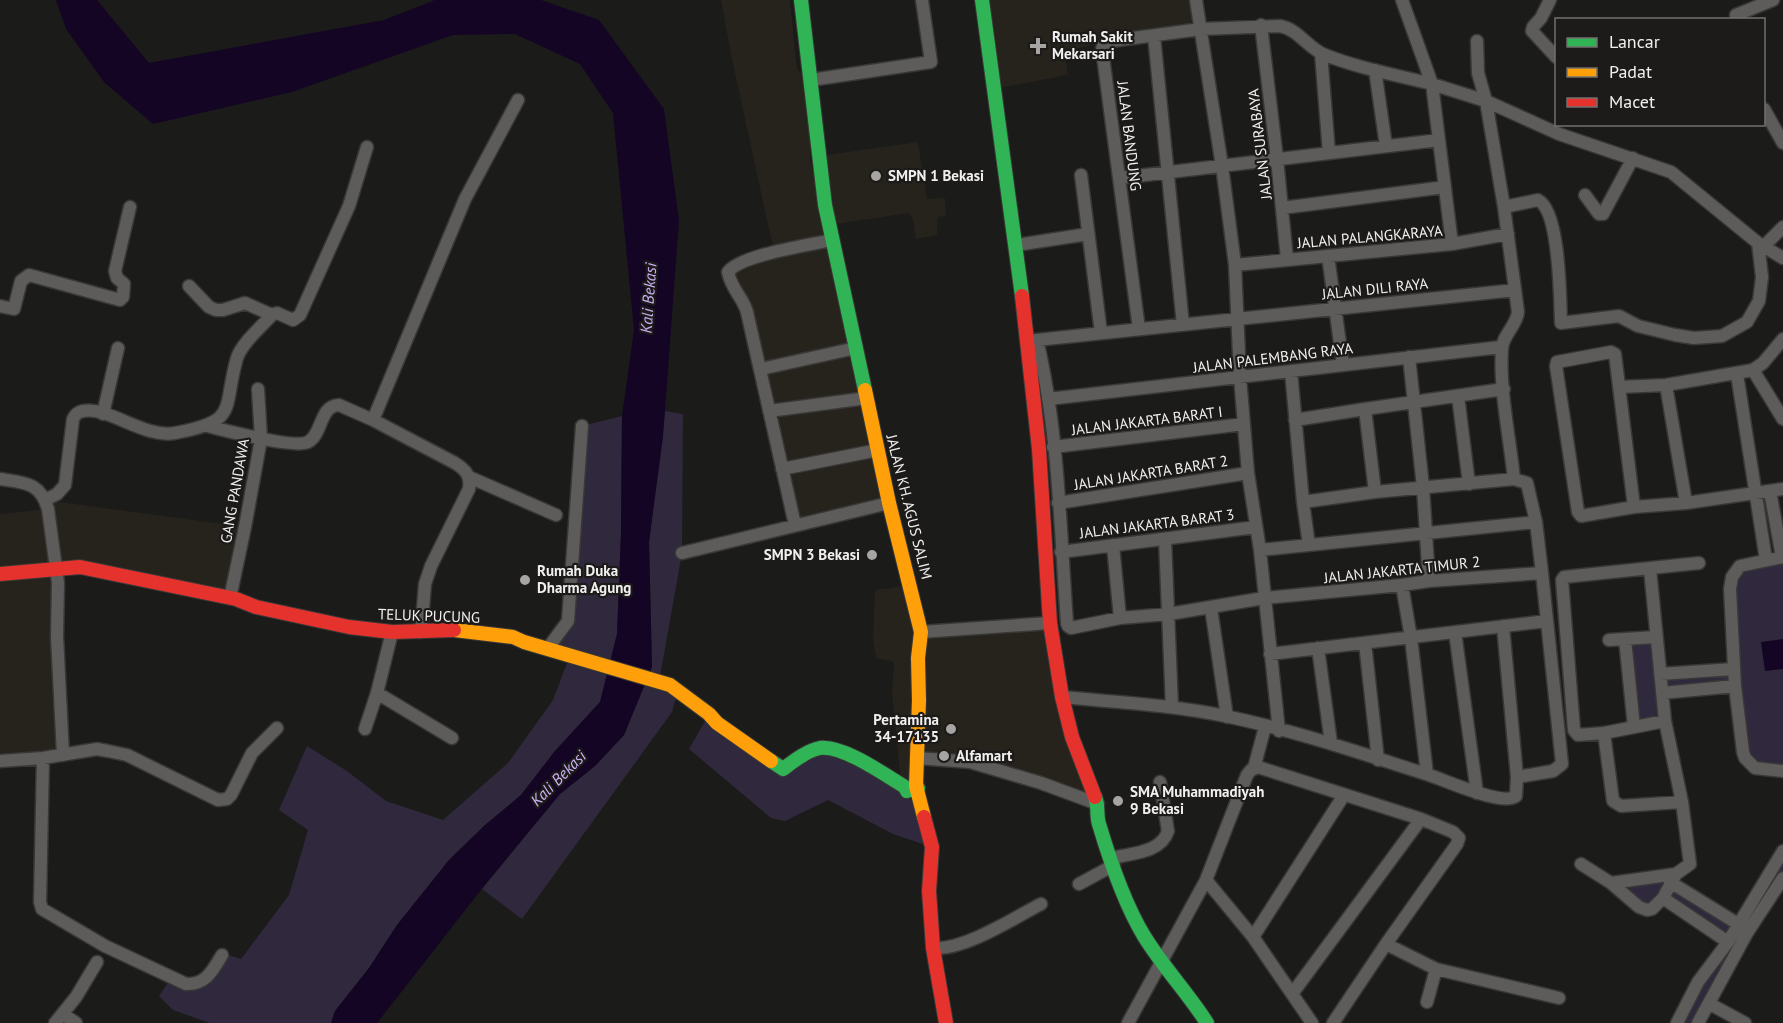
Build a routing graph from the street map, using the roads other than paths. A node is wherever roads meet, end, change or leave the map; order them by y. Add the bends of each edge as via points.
1 (801, 0) edge
2 (922, 0) edge
3 (982, 0) edge
4 (1196, 0) edge
5 (1402, 0) edge
6 (1550, 0) edge
7 (1773, 0) edge
8 (1736, 15) dead end
9 (1261, 25) junction
10 (1201, 28) junction
11 (1154, 36) junction
12 (1477, 41) dead end
13 (1321, 53) junction
14 (1555, 55) edge
15 (1375, 70) junction
16 (811, 80) junction
17 (1432, 84) junction
18 (518, 100) dead end
19 (1486, 101) junction
20 (1765, 111) edge
21 (1562, 129) edge
22 (1439, 140) junction
23 (1783, 143) edge
24 (1386, 146) junction
25 (367, 147) dead end
26 (1329, 153) junction
27 (1633, 158) junction
28 (1277, 159) junction
29 (1222, 166) junction
30 (1167, 171) junction
31 (1081, 175) dead end
32 (1119, 178) junction
33 (1444, 187) junction
34 (1585, 195) dead end
35 (130, 207) dead end
36 (1504, 207) junction
37 (1282, 208) junction
38 (1783, 226) edge
39 (1088, 234) junction
40 (1508, 234) junction
41 (832, 240) junction
42 (1452, 244) junction
43 (1761, 244) junction
44 (1016, 245) junction
45 (1328, 256) junction
46 (1783, 258) edge
47 (1287, 260) junction
48 (1235, 265) junction
49 (189, 286) dead end
50 (1515, 290) junction
51 (0, 306) edge
52 (1334, 309) junction
53 (272, 315) junction
54 (1238, 319) junction
55 (1183, 325) junction
56 (1139, 329) junction
57 (1101, 333) junction
58 (1783, 339) edge
59 (1032, 340) junction
60 (1502, 347) junction
61 (118, 348) dead end
62 (856, 348) junction
63 (1779, 351) edge
64 (1409, 357) junction
65 (1343, 365) junction
66 (761, 369) junction
67 (1753, 370) junction
68 (1291, 371) junction
69 (1737, 374) junction
70 (1240, 377) junction
71 (1666, 385) junction
72 (1619, 387) junction
73 (258, 388) dead end
74 (1504, 389) junction
75 (1458, 396) junction
76 (867, 398) junction
77 (1048, 399) junction
78 (1413, 403) junction
79 (1365, 409) junction
80 (769, 411) junction
81 (104, 414) junction
82 (1783, 419) edge
83 (373, 420) junction
84 (1295, 420) junction
85 (1244, 424) junction
86 (207, 426) junction
87 (582, 426) dead end
88 (261, 439) junction
89 (1053, 447) junction
90 (878, 450) junction
91 (782, 469) junction
92 (1248, 473) junction
93 (469, 477) junction
94 (0, 479) edge
95 (1514, 479) junction
96 (1469, 484) junction
97 (1423, 487) junction
98 (1783, 489) edge
99 (1770, 491) junction
100 (1375, 492) junction
101 (1755, 493) junction
102 (45, 500) junction
103 (889, 502) junction
104 (1303, 502) junction
105 (1058, 503) junction
106 (1686, 503) junction
107 (1634, 507) junction
108 (555, 515) dead end
109 (1536, 522) junction
110 (795, 525) junction
111 (1256, 527) junction
112 (1427, 534) junction
113 (1165, 539) junction
114 (1113, 545) junction
115 (1309, 545) junction
116 (1260, 550) junction
117 (1061, 552) junction
118 (682, 553) dead end
119 (1782, 557) edge
120 (1766, 560) junction
121 (1699, 563) dead end
122 (56, 568) junction
123 (1650, 569) junction
124 (1542, 573) junction
125 (0, 574) edge
126 (1429, 581) junction
127 (1402, 585) junction
128 (230, 598) junction
129 (1264, 598) junction
130 (1211, 608) junction
131 (1169, 614) junction
132 (1119, 618) junction
133 (1547, 621) junction
134 (1050, 623) junction
135 (1503, 626) junction
136 (392, 632) junction
137 (421, 632) junction
138 (921, 632) junction
139 (1455, 632) junction
140 (1656, 637) junction
141 (1411, 638) junction
142 (1625, 639) junction
143 (1609, 640) dead end
144 (1365, 643) junction
145 (548, 648) junction
146 (1318, 648) junction
147 (1270, 654) junction
148 (1734, 669) junction
149 (1660, 674) junction
150 (1735, 686) junction
151 (377, 693) junction
152 (1662, 693) junction
153 (1062, 697) junction
154 (1172, 707) junction
155 (1227, 717) junction
156 (1665, 722) junction
157 (1265, 727) junction
158 (1634, 727) junction
159 (277, 728) dead end
160 (365, 729) dead end
161 (1279, 731) junction
162 (1604, 733) junction
163 (452, 738) dead end
164 (1331, 743) junction
165 (63, 755) junction
166 (43, 758) junction
167 (917, 758) junction
168 (1378, 760) junction
169 (0, 761) edge
170 (1254, 768) junction
171 (1783, 771) edge
172 (1427, 774) junction
173 (1517, 777) junction
174 (1160, 782) dead end
175 (918, 788) junction
176 (1477, 793) junction
177 (1344, 795) junction
178 (1682, 802) junction
179 (1098, 804) junction
180 (1421, 819) junction
181 (1783, 851) edge
182 (1113, 861) junction
183 (1581, 864) dead end
184 (1673, 878) junction
185 (1783, 878) edge
186 (1206, 880) junction
187 (1611, 883) junction
188 (1079, 884) dead end
189 (1663, 898) junction
190 (1041, 904) dead end
191 (1738, 924) junction
192 (1253, 938) junction
193 (1728, 942) junction
194 (1386, 944) junction
195 (933, 948) junction
196 (222, 955) dead end
197 (1162, 960) junction
198 (97, 962) dead end
199 (1436, 969) junction
200 (1292, 994) junction
201 (1559, 998) dead end
202 (1427, 1002) dead end
203 (1710, 1004) junction
204 (59, 1018) edge
205 (1339, 1020) edge
206 (76, 1023) edge
207 (946, 1023) edge
208 (1128, 1023) edge
209 (1207, 1023) edge
210 (1312, 1023) edge
211 (1677, 1023) edge
212 (1698, 1023) edge
213 (1745, 1023) edge

1 - 16 street, JALAN KH. AGUS SALIM
2 - 16 street via 931,62
3 - 44 street
4 - 10 street
5 - 17 street
6 - 14 street via 1532,31
7 - 8 street
9 - 10 street, JALAN BANDUNG
9 - 13 street, JALAN BANDUNG via 1287,27
9 - 28 street, JALAN SURABAYA
10 - 11 street, JALAN BANDUNG
10 - 29 street
11 - 30 street
11 - 32 street, JALAN BANDUNG via 1111,41 1103,46
12 - 19 street via 1478,73
13 - 15 street, JALAN BANDUNG
13 - 26 street
15 - 17 street, JALAN BANDUNG
15 - 24 street
16 - 41 street, JALAN KH. AGUS SALIM via 818,157
17 - 19 street, JALAN BANDUNG
17 - 22 street
18 - 83 street via 465,199
19 - 21 street, JALAN BANDUNG
19 - 36 street
20 - 23 street
21 - 27 street, JALAN BANDUNG
22 - 24 street
22 - 33 street
24 - 26 street
25 - 53 street via 350,206 300,315 293,320
26 - 28 street
27 - 34 street via 1603,214
27 - 43 street, JALAN BANDUNG via 1679,177
28 - 29 street
28 - 37 street, JALAN SURABAYA
29 - 30 street
29 - 48 street
30 - 32 street
30 - 55 street
31 - 39 street
32 - 56 street, JALAN BANDUNG
33 - 37 street
33 - 42 street
35 - 51 street via 115,272 124,284 120,300 28,275 21,281 14,309
36 - 40 street
36 - 43 street via 1538,200 1545,205 1557,247 1561,323 1619,316 1638,326 1675,335 1722,336 1746,322 1759,301
37 - 47 street, JALAN SURABAYA
38 - 43 street
39 - 44 street
39 - 57 street
40 - 42 street, JALAN PALANGKARAYA
40 - 50 street
41 - 62 street, JALAN KH. AGUS SALIM
41 - 66 street via 774,252 728,272 736,295 744,303
42 - 45 street, JALAN PALANGKARAYA
43 - 46 street, JALAN BANDUNG
44 - 59 street
45 - 47 street, JALAN PALANGKARAYA
45 - 52 street
47 - 48 street, JALAN PALANGKARAYA
48 - 54 street
49 - 53 street via 209,307 223,310 245,303
50 - 52 street, JALAN DILI RAYA
50 - 60 street via 1518,316
52 - 54 street, JALAN DILI RAYA
52 - 65 street
53 - 86 street via 240,353 226,410
54 - 55 street, JALAN DILI RAYA
54 - 70 street
55 - 56 street, JALAN DILI RAYA
56 - 57 street, JALAN DILI RAYA
57 - 59 street, JALAN DILI RAYA
58 - 63 street
59 - 77 street
59 - 134 street
60 - 64 street, JALAN PALEMBANG RAYA
60 - 74 street
61 - 81 street
62 - 66 street
62 - 76 street, JALAN KH. AGUS SALIM
63 - 67 street
64 - 65 street, JALAN PALEMBANG RAYA
64 - 78 street
65 - 68 street, JALAN PALEMBANG RAYA
66 - 80 street
67 - 69 street
67 - 82 street
68 - 70 street, JALAN PALEMBANG RAYA
68 - 84 street
69 - 71 street
69 - 101 street
70 - 77 street, JALAN PALEMBANG RAYA
70 - 85 street
71 - 72 street
71 - 106 street
72 - 107 street
72 - 107 street via 1616,357 1611,352 1556,364 1578,514
73 - 88 street, GANG PANDAWA
74 - 75 street
74 - 95 street
75 - 78 street
75 - 96 street
76 - 80 street
76 - 90 street, JALAN KH. AGUS SALIM
77 - 89 street
78 - 79 street
78 - 97 street
79 - 84 street
79 - 100 street
80 - 91 street
81 - 86 street via 162,434
81 - 102 street via 85,410 75,415 65,485
83 - 88 street via 334,405 306,443
83 - 93 street via 455,463
84 - 104 street
85 - 89 street, JALAN JAKARTA BARAT I
85 - 92 street
86 - 88 street
87 - 145 street via 568,621
88 - 128 street, GANG PANDAWA
89 - 105 street
90 - 91 street
90 - 103 street, JALAN KH. AGUS SALIM
91 - 110 street
92 - 105 street, JALAN JAKARTA BARAT 2
92 - 111 street
93 - 108 street
93 - 137 street via 469,489 425,584
94 - 102 street via 33,485
95 - 96 street
95 - 109 street via 1528,484
96 - 97 street
97 - 100 street
97 - 112 street
98 - 99 street
99 - 101 street
99 - 119 street
100 - 104 street
101 - 106 street
101 - 120 street
102 - 122 street
103 - 110 street
103 - 138 street, JALAN KH. AGUS SALIM
104 - 115 street
105 - 117 street
106 - 107 street
109 - 112 street
109 - 124 street
110 - 118 street
111 - 113 street, JALAN JAKARTA BARAT 3
111 - 116 street
112 - 115 street
112 - 126 street
113 - 114 street, JALAN JAKARTA BARAT 3
113 - 131 street
114 - 117 street, JALAN JAKARTA BARAT 3
114 - 132 street
115 - 116 street
116 - 129 street
117 - 132 street, JALAN JAKARTA TIMUR 2 via 1068,626
119 - 120 street
120 - 148 street via 1740,566 1730,584
121 - 123 street
122 - 125 street, TELUK PUCUNG
122 - 128 street, TELUK PUCUNG via 80,567
122 - 165 street
123 - 140 street
123 - 162 street via 1563,579 1574,730 1578,735
124 - 126 street, JALAN JAKARTA TIMUR 2
124 - 133 street
126 - 127 street, JALAN JAKARTA TIMUR 2
127 - 129 street, JALAN JAKARTA TIMUR 2
127 - 141 street
128 - 136 street, TELUK PUCUNG via 349,627
129 - 130 street, JALAN JAKARTA TIMUR 2
129 - 147 street
130 - 131 street, JALAN JAKARTA TIMUR 2
130 - 155 street
131 - 132 street, JALAN JAKARTA TIMUR 2
131 - 154 street
133 - 135 street
133 - 173 street via 1562,764 1553,771
134 - 138 street
134 - 153 street
135 - 139 street
135 - 173 street
136 - 137 street, TELUK PUCUNG
136 - 151 street
137 - 145 street, TELUK PUCUNG via 458,630 513,637
138 - 167 street, JALAN KH. AGUS SALIM
139 - 141 street
139 - 176 street
140 - 142 street
140 - 149 street
141 - 144 street
141 - 172 street
142 - 143 street
142 - 158 street
144 - 146 street
144 - 168 street
145 - 175 street, TELUK PUCUNG via 670,685 783,769 815,749 826,747 847,752 907,791
146 - 147 street
146 - 164 street
147 - 161 street
148 - 149 street
148 - 150 street
149 - 152 street
150 - 152 street
150 - 171 street via 1745,758 1755,768
151 - 160 street
151 - 163 street
152 - 156 street
153 - 154 street
153 - 179 street via 1072,738
154 - 155 street
155 - 157 street
156 - 158 street
156 - 178 street
157 - 161 street
157 - 170 street
158 - 162 street
159 - 165 street via 252,753 231,795 223,801 127,755 97,749
161 - 164 street
162 - 178 street via 1616,804
164 - 168 street
165 - 166 street
166 - 169 street
166 - 196 street via 42,909 105,946 186,984 207,978
167 - 175 street, JALAN KH. AGUS SALIM
167 - 179 street via 970,762
168 - 172 street
170 - 177 street
170 - 186 street via 1246,775
172 - 176 street
173 - 176 street via 1513,799
174 - 182 street via 1166,838 1159,846
175 - 195 street, JALAN KH. AGUS SALIM via 932,847 929,891
177 - 180 street
177 - 192 street
178 - 184 street via 1690,864
179 - 182 street via 1098,821
180 - 194 street via 1453,832 1458,842
180 - 200 street
181 - 191 street
182 - 188 street
182 - 197 street via 1141,930
183 - 187 street
184 - 187 street
184 - 189 street
184 - 191 street
185 - 203 street via 1747,933
186 - 192 street
186 - 197 street
187 - 189 street via 1647,910
189 - 193 street
190 - 195 street via 975,938
191 - 193 street
192 - 200 street
193 - 211 street via 1698,982
194 - 199 street
194 - 205 street
195 - 207 street, JALAN KH. AGUS SALIM
197 - 208 street
197 - 209 street
198 - 204 street
199 - 201 street
199 - 202 street
200 - 210 street
203 - 212 street
203 - 213 street
204 - 206 street

